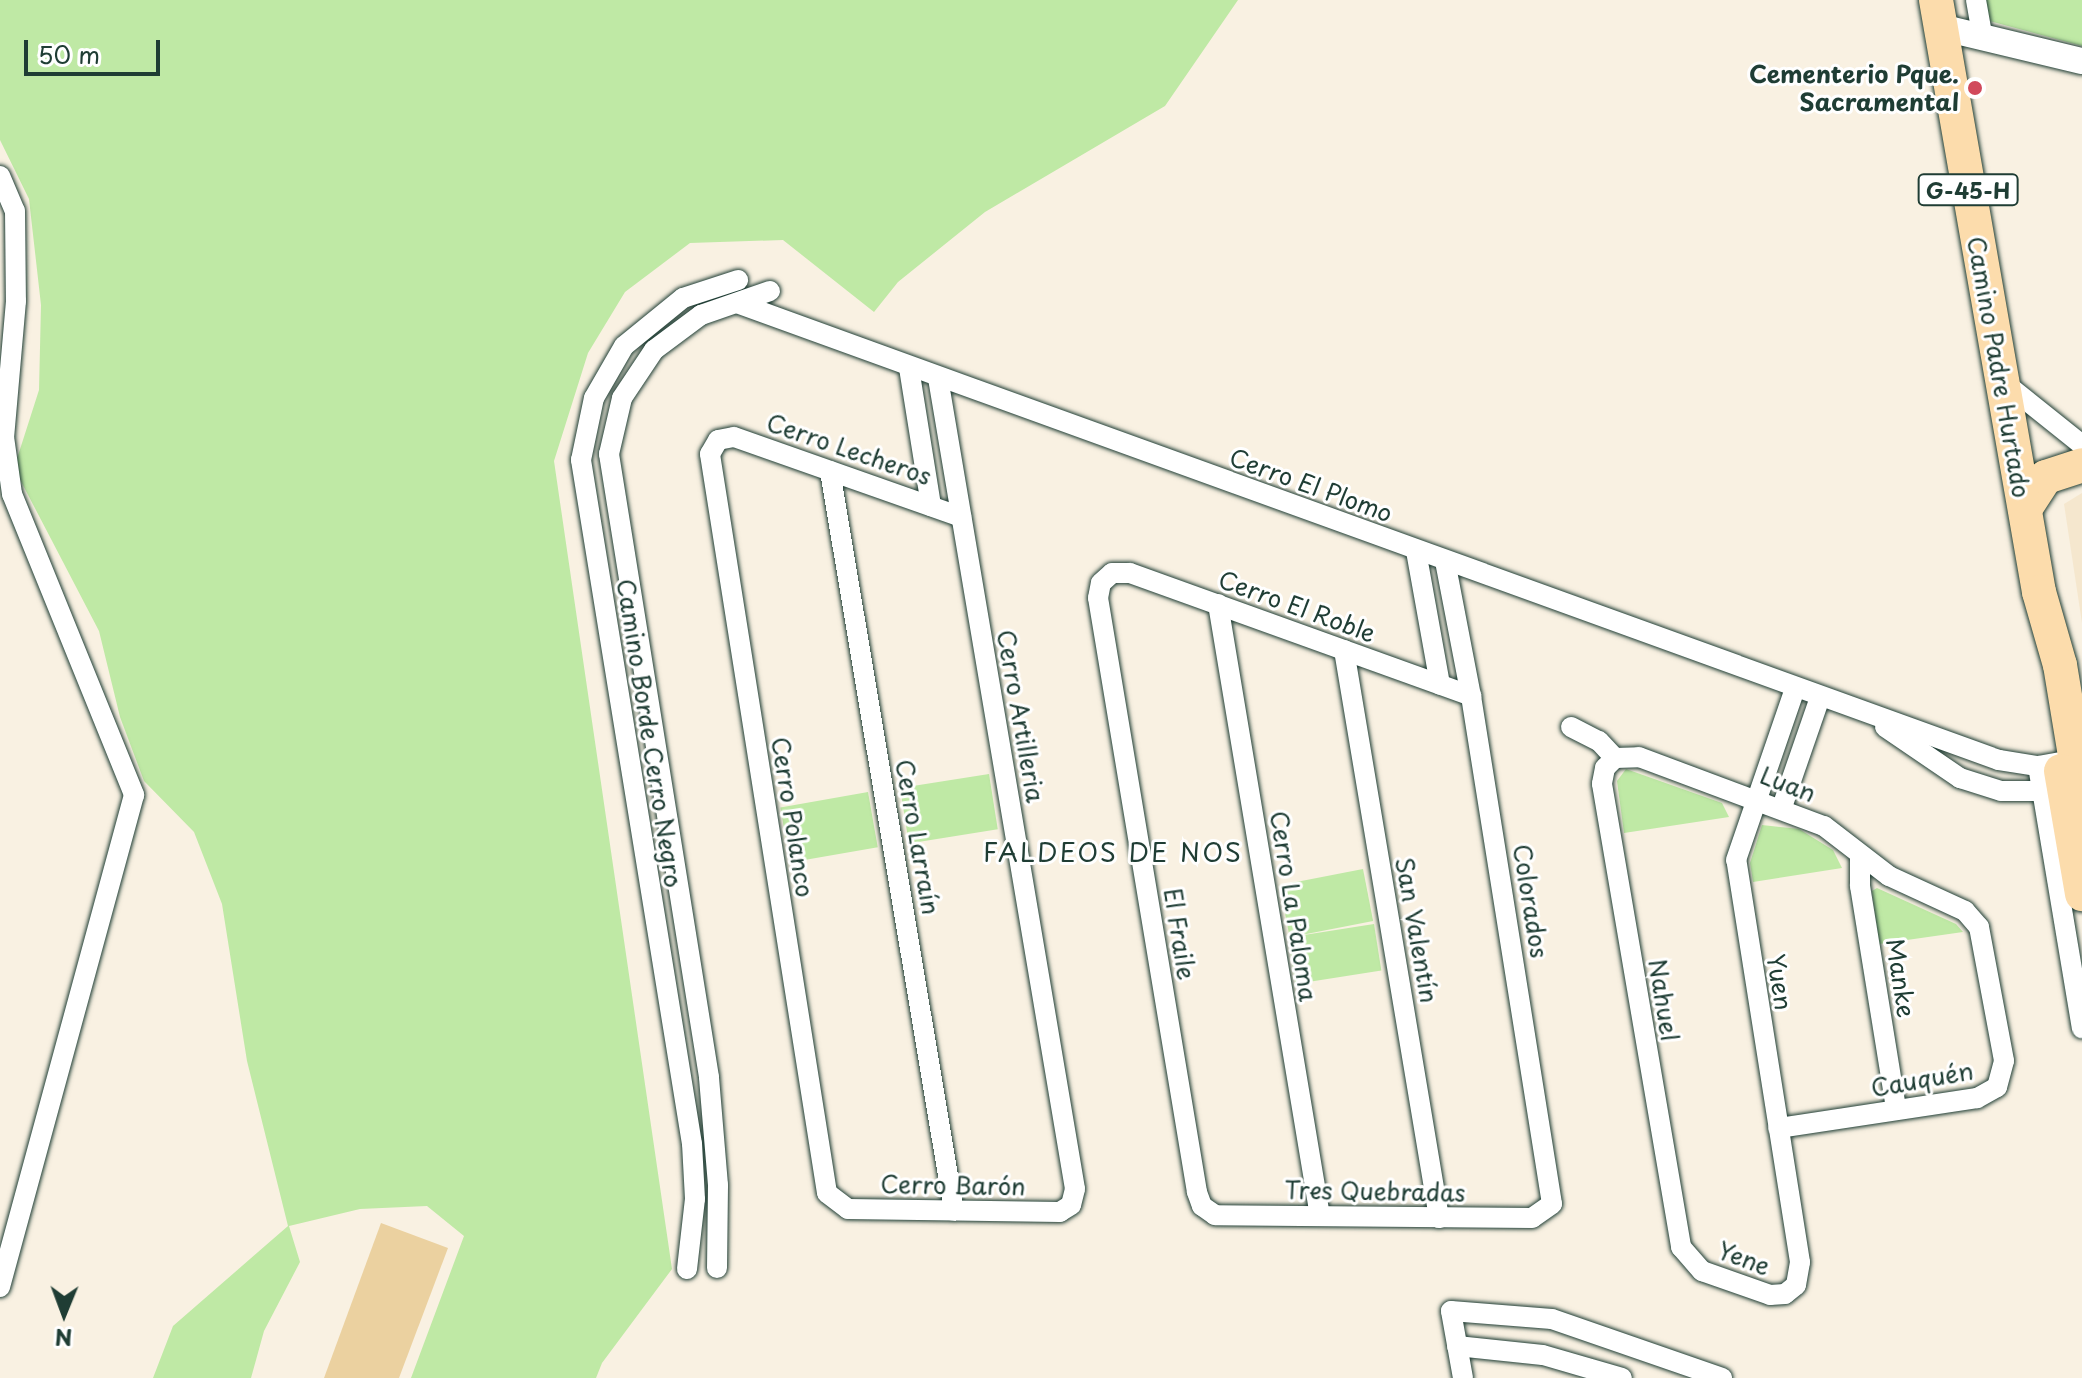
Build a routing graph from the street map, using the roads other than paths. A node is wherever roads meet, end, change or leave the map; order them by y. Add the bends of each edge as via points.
1 (1976, 0) edge
2 (1938, 13) edge
3 (1982, 34) junction
4 (2082, 61) edge
5 (0, 176) edge
6 (738, 280) dead end
7 (770, 291) dead end
8 (737, 303) junction
9 (909, 368) junction
10 (938, 378) junction
11 (2001, 380) junction
12 (718, 440) joint
13 (2082, 445) edge
14 (2082, 465) edge
15 (830, 471) junction
16 (931, 506) junction
17 (2025, 509) junction
18 (961, 517) junction
19 (1416, 551) junction
20 (1445, 561) junction
21 (1479, 574) junction
22 (1106, 577) joint
23 (1453, 601) junction
24 (1218, 604) junction
25 (1344, 650) junction
26 (1440, 685) junction
27 (1795, 689) junction
28 (1471, 696) junction
29 (1820, 697) junction
30 (1869, 715) junction
31 (1571, 727) dead end
32 (1615, 758) junction
33 (2063, 779) edge
34 (1755, 799) junction
35 (1782, 807) junction
36 (1860, 855) junction
37 (2082, 894) edge
38 (1975, 921) joint
39 (2082, 1028) edge
40 (1896, 1109) junction
41 (1778, 1128) junction
42 (833, 1203) joint
43 (1071, 1205) joint
44 (1202, 1206) joint
45 (1548, 1210) joint
46 (954, 1211) junction
47 (1320, 1216) junction
48 (1439, 1218) junction
49 (1684, 1254) joint
50 (0, 1287) edge
51 (1792, 1290) joint
52 (1457, 1346) junction
53 (1463, 1378) edge
54 (1622, 1378) edge
55 (1722, 1378) edge

1 - 3 street
2 - 3 street
2 - 11 main road, Camino Padre Hurtado / G-45-H
3 - 4 street
5 - 50 street via 15,211 16,301 4,437 12,494 134,795
6 - 8 street, Camino Borde Cerro Negro via 683,298 624,346 594,398 581,460 692,1144 689,1261 717,1262 709,1077 609,454 615,416 642,364 684,325
7 - 8 street, Camino Borde Cerro Negro
8 - 9 street, Cerro El Plomo
9 - 10 street, Cerro El Plomo
9 - 16 street
10 - 18 street, Cerro Artilleria
10 - 19 street, Cerro El Plomo
11 - 13 street
11 - 17 main road, Camino Padre Hurtado / G-45-H
12 - 15 street, Cerro Lecheros via 740,438
12 - 42 street, Cerro Polanco via 709,460 825,1188
14 - 17 main road via 2046,477
15 - 16 street, Cerro Lecheros
15 - 46 street, Cerro Larraín
16 - 18 street, Cerro Lecheros
17 - 33 main road, Camino Padre Hurtado / G-45-H
18 - 43 street, Cerro Artilleria via 1075,1189
19 - 20 street, Cerro El Plomo
19 - 26 street
20 - 21 street, Cerro El Plomo
20 - 23 street, Colorados
21 - 23 street
21 - 27 street, Cerro El Plomo
22 - 24 street, Cerro El Roble via 1124,571
22 - 44 street, El Fraile via 1098,598
23 - 28 street, Colorados
24 - 25 street, Cerro El Roble
24 - 47 street, Cerro La Paloma
25 - 26 street, Cerro El Roble
25 - 48 street, San Valentín
26 - 28 street, Cerro El Roble
27 - 29 street, Cerro El Plomo
27 - 34 street, Yuen
28 - 45 street, Colorados via 1552,1186
29 - 30 street, Cerro El Plomo
29 - 35 street
30 - 33 street, Cerro El Plomo
30 - 33 street, Cerro El Plomo via 1960,778 2001,791
31 - 32 street via 1599,741
32 - 34 street, Luan via 1639,757
32 - 49 street, Nahuel via 1605,768 1602,784
33 - 37 main road, Camino Padre Hurtado / G-45-H
33 - 39 street, Camino Padre Hurtado
34 - 35 street, Luan
34 - 41 street, Yuen via 1736,869
35 - 36 street, Luan via 1832,831
36 - 38 street, Luan
36 - 40 street, Manke via 1860,886
38 - 40 street, Cauquén via 1984,943 2003,1078 1977,1098
40 - 41 street, Cauquén
41 - 51 street, Yuen via 1800,1262
42 - 46 street, Cerro Barón via 848,1209
43 - 46 street, Cerro Barón via 1054,1213
44 - 47 street, Tres Quebradas via 1223,1216
45 - 48 street, Tres Quebradas via 1532,1218
47 - 48 street, Tres Quebradas
49 - 51 street, Yene via 1702,1271 1765,1294
52 - 53 street
52 - 54 street via 1543,1355
52 - 55 street via 1451,1311 1552,1319

